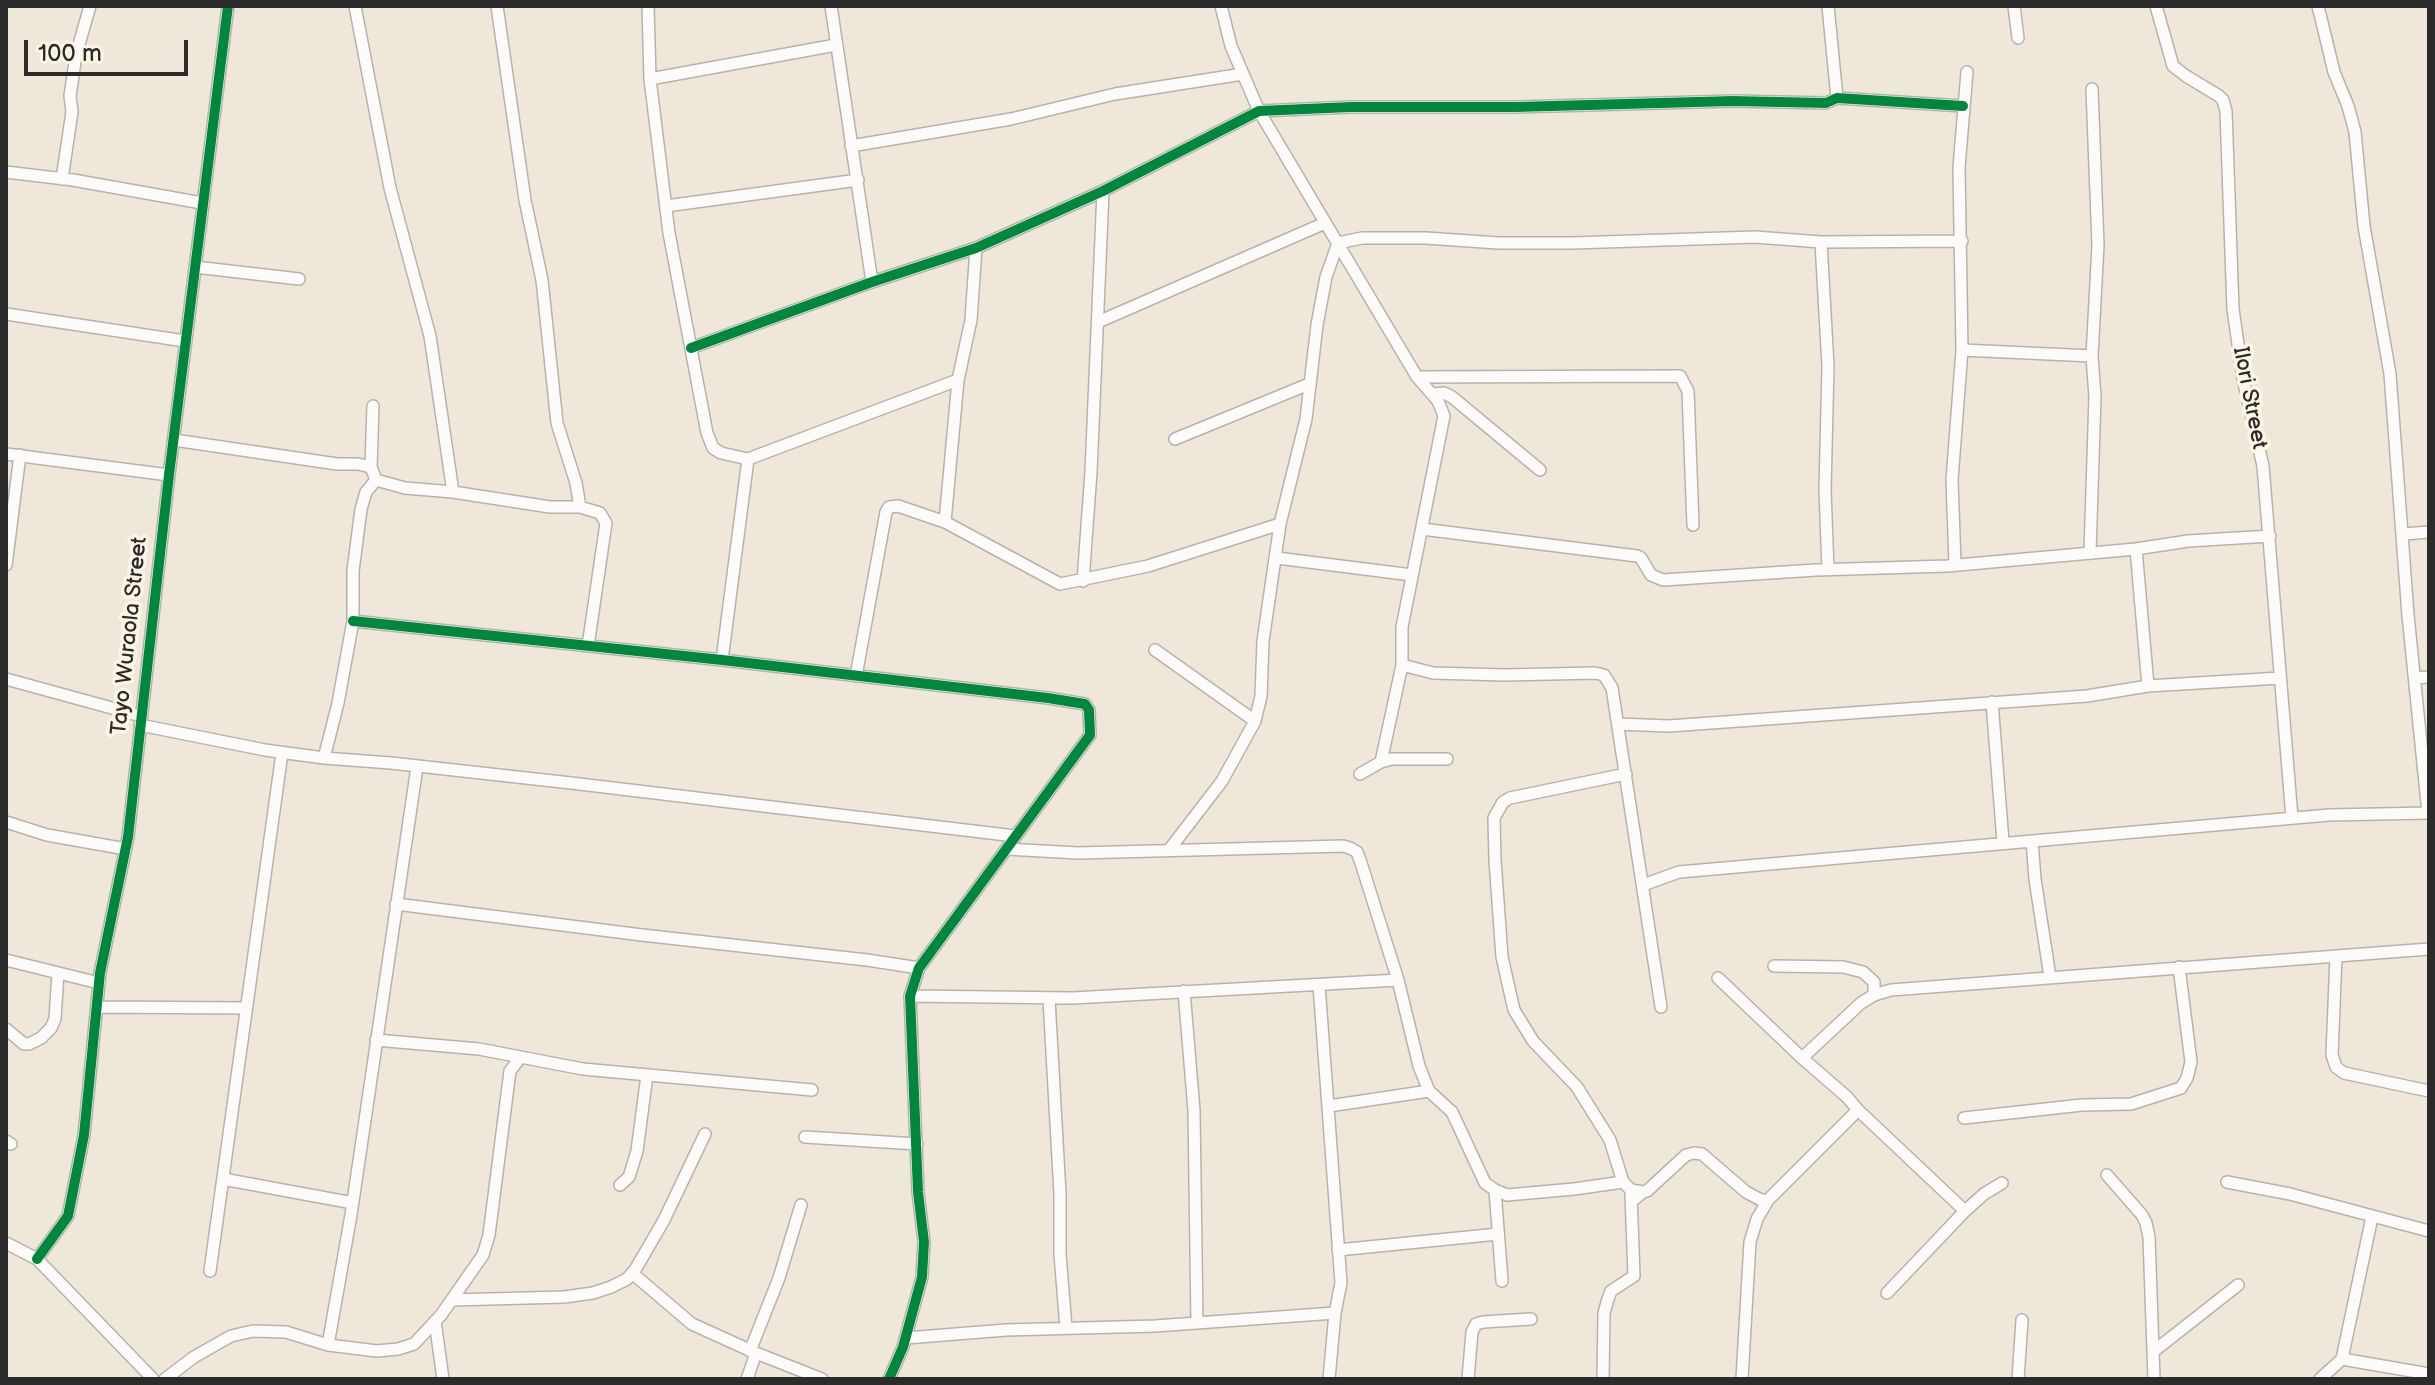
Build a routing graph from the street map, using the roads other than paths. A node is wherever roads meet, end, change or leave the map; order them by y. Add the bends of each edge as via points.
1 (90, 6) edge
2 (228, 6) edge
3 (355, 6) edge
4 (497, 6) edge
5 (648, 6) edge
6 (831, 6) edge
7 (1221, 6) edge
8 (1828, 6) edge
9 (2014, 6) edge
10 (2156, 6) edge
11 (2318, 6) edge
12 (2018, 38) dead end
13 (836, 45) junction
14 (1967, 72) dead end
15 (1243, 74) junction
16 (650, 79) junction
17 (2092, 89) dead end
18 (1837, 98) junction
19 (1963, 106) junction
20 (1259, 111) junction
21 (851, 146) junction
22 (6, 172) edge
23 (62, 179) junction
24 (858, 180) junction
25 (1103, 191) junction
26 (202, 203) junction
27 (666, 206) junction
28 (1325, 223) junction
29 (1962, 241) junction
30 (1821, 242) junction
31 (1338, 243) junction
32 (976, 248) junction
33 (195, 267) junction
34 (299, 279) dead end
35 (872, 282) junction
36 (6, 314) edge
37 (1098, 322) junction
38 (185, 341) junction
39 (691, 348) junction
40 (1962, 350) junction
41 (2092, 356) junction
42 (1417, 377) junction
43 (958, 380) junction
44 (1309, 384) junction
45 (1433, 394) junction
46 (373, 406) dead end
47 (1175, 439) dead end
48 (174, 440) junction
49 (6, 454) edge
50 (20, 455) junction
51 (748, 459) junction
52 (371, 467) junction
53 (1540, 470) dead end
54 (169, 475) junction
55 (376, 480) junction
56 (453, 492) junction
57 (580, 507) junction
58 (945, 522) junction
59 (1280, 524) junction
60 (1693, 525) dead end
61 (1422, 529) junction
62 (2429, 532) edge
63 (2404, 534) junction
64 (2270, 536) junction
65 (2136, 549) junction
66 (2090, 552) junction
67 (1277, 558) junction
68 (1955, 564) junction
69 (6, 565) edge
70 (1828, 570) junction
71 (1412, 575) junction
72 (1083, 581) junction
73 (353, 621) junction
74 (588, 646) junction
75 (1155, 650) dead end
76 (722, 660) junction
77 (1402, 665) junction
78 (856, 676) junction
79 (2429, 677) edge
80 (2280, 678) junction
81 (2415, 678) junction
82 (6, 679) edge
83 (2148, 686) junction
84 (1992, 702) junction
85 (141, 721) junction
86 (1255, 721) junction
87 (1618, 724) junction
88 (282, 753) junction
89 (324, 758) junction
90 (1447, 759) dead end
91 (1381, 762) junction
92 (417, 767) junction
93 (1360, 774) dead end
94 (1626, 774) junction
95 (2428, 813) edge
96 (2292, 818) junction
97 (6, 822) edge
98 (1015, 836) junction
99 (2032, 841) junction
100 (2003, 842) junction
101 (126, 849) junction
102 (1006, 849) junction
103 (1169, 850) junction
104 (1643, 885) junction
105 (396, 904) junction
106 (2429, 949) edge
107 (2336, 956) junction
108 (6, 960) edge
109 (1774, 966) dead end
110 (2179, 967) junction
111 (919, 968) junction
112 (58, 973) junction
113 (2050, 977) junction
114 (1718, 978) dead end
115 (1398, 980) junction
116 (99, 983) junction
117 (1319, 985) junction
118 (1184, 991) junction
119 (1874, 995) junction
120 (910, 996) junction
121 (1049, 999) junction
122 (97, 1007) junction
123 (1661, 1007) dead end
124 (246, 1008) junction
125 (6, 1029) edge
126 (376, 1040) junction
127 (502, 1054) junction
128 (520, 1058) junction
129 (1802, 1058) junction
130 (510, 1071) junction
131 (647, 1075) junction
132 (812, 1090) dead end
133 (1429, 1091) junction
134 (2429, 1091) edge
135 (1329, 1106) junction
136 (1858, 1110) junction
137 (1964, 1118) dead end
138 (705, 1134) dead end
139 (805, 1137) dead end
140 (917, 1144) junction
141 (2107, 1175) dead end
142 (223, 1179) junction
143 (2227, 1182) dead end
144 (2002, 1183) dead end
145 (620, 1185) dead end
146 (1495, 1190) junction
147 (1632, 1191) junction
148 (1768, 1200) junction
149 (353, 1203) junction
150 (801, 1205) dead end
151 (1965, 1211) junction
152 (2372, 1217) junction
153 (2429, 1231) edge
154 (1498, 1234) junction
155 (6, 1243) edge
156 (1338, 1250) junction
157 (37, 1259) junction
158 (210, 1271) dead end
159 (632, 1273) junction
160 (1502, 1281) dead end
161 (2238, 1285) dead end
162 (1887, 1293) dead end
163 (452, 1300) junction
164 (1335, 1313) junction
165 (1531, 1319) dead end
166 (2022, 1320) dead end
167 (435, 1321) junction
168 (1197, 1323) junction
169 (1066, 1328) junction
170 (906, 1338) junction
171 (328, 1345) junction
172 (2154, 1351) junction
173 (753, 1352) junction
174 (2342, 1359) junction
175 (2429, 1374) edge
176 (153, 1379) edge
177 (165, 1379) edge
178 (443, 1379) edge
179 (747, 1379) edge
180 (822, 1379) edge
181 (889, 1379) edge
182 (1329, 1379) edge
183 (1468, 1379) edge
184 (1603, 1379) edge
185 (1742, 1379) edge
186 (2018, 1379) edge
187 (2154, 1379) edge
188 (2320, 1379) edge

1 - 23 street via 76,55
2 - 26 street, Tayo Wuraola Street
3 - 56 street via 390,188 430,336
4 - 57 street via 542,280 557,423
5 - 16 street
6 - 13 street
7 - 15 street
8 - 18 street
9 - 12 street
10 - 64 street, Ilori Street via 2173,66 2223,100 2233,309 2263,466
11 - 63 street via 2355,132 2364,226 2390,374
13 - 16 street
13 - 21 street
14 - 19 street
15 - 20 street
15 - 21 street
16 - 27 street
17 - 41 street via 2098,245
18 - 19 street
18 - 20 street via 1826,103
19 - 29 street
20 - 25 street
20 - 28 street
21 - 24 street
22 - 23 street
23 - 26 street
24 - 27 street
24 - 35 street
25 - 32 street
25 - 37 street
26 - 33 street, Tayo Wuraola Street
27 - 39 street
28 - 31 street
28 - 37 street
29 - 30 street
29 - 40 street
30 - 31 street via 1755,237 1573,243 1362,238
30 - 70 street via 1828,366
31 - 42 street
31 - 44 street via 1326,277
32 - 35 street
32 - 43 street via 971,320
33 - 34 street
33 - 38 street, Tayo Wuraola Street
35 - 39 street
36 - 38 street
37 - 72 street
38 - 48 street, Tayo Wuraola Street
39 - 51 street via 710,443 721,453
40 - 41 street
40 - 68 street via 1952,480
41 - 66 street
42 - 45 street
42 - 60 street via 1680,376 1688,391
43 - 51 street
43 - 58 street
44 - 47 street
44 - 59 street via 1306,419
45 - 53 street via 1452,397
45 - 61 street via 1444,416
46 - 52 street
48 - 52 street
48 - 54 street, Tayo Wuraola Street
49 - 50 street
50 - 54 street
50 - 69 street
51 - 76 street
52 - 55 street
54 - 85 street, Tayo Wuraola Street
55 - 56 street
55 - 73 street via 361,509
56 - 57 street
57 - 74 street via 600,513 606,523
58 - 72 street via 1060,584
58 - 78 street via 898,506 886,512
59 - 67 street
59 - 72 street
61 - 70 street via 1637,556 1651,575 1663,580
61 - 71 street
62 - 63 street
63 - 81 street
64 - 65 street
64 - 80 street, Ilori Street
65 - 66 street
65 - 83 street
66 - 68 street
67 - 71 street
67 - 86 street
68 - 70 street
71 - 77 street via 1402,627
73 - 74 street
73 - 89 street
74 - 76 street
75 - 86 street
76 - 78 street
77 - 87 street via 1433,673 1604,675 1612,688
77 - 91 street
78 - 98 street via 1085,704 1090,735
79 - 81 street
80 - 83 street
80 - 96 street, Ilori Street
81 - 95 street
82 - 85 street
83 - 84 street
84 - 87 street via 1669,726
84 - 100 street
85 - 88 street
85 - 101 street, Tayo Wuraola Street
86 - 103 street via 1222,781
87 - 94 street
88 - 89 street
88 - 124 street
89 - 92 street
90 - 91 street
91 - 93 street
92 - 98 street
92 - 105 street
94 - 104 street
94 - 147 street via 1510,798 1499,805 1494,818 1502,957 1514,1010 1533,1041 1577,1087 1610,1140
95 - 96 street
96 - 99 street
97 - 101 street
98 - 102 street
99 - 100 street
99 - 113 street
100 - 104 street via 1679,872
101 - 116 street, Tayo Wuraola Street
102 - 103 street
102 - 111 street
103 - 115 street via 1350,848 1357,852
104 - 123 street
105 - 111 street
105 - 126 street
106 - 107 street
107 - 110 street
107 - 134 street via 2336,1067
108 - 112 street
109 - 119 street via 1863,972 1874,982
110 - 113 street
110 - 137 street via 2191,1062 2181,1088 2131,1104
111 - 120 street
112 - 116 street
112 - 125 street via 51,1028 29,1044
113 - 119 street
114 - 129 street
115 - 117 street
115 - 133 street
116 - 122 street, Tayo Wuraola Street
117 - 118 street
117 - 135 street
118 - 121 street
118 - 168 street via 1194,1110
119 - 129 street
120 - 121 street
120 - 140 street
121 - 169 street
122 - 124 street
122 - 157 street, Tayo Wuraola Street via 84,1135 68,1216
124 - 142 street
126 - 127 street
126 - 149 street
127 - 128 street
127 - 130 street
128 - 130 street
128 - 131 street
129 - 136 street
130 - 163 street via 489,1235 483,1255
131 - 132 street
131 - 145 street via 637,1151 629,1177
133 - 135 street
133 - 146 street via 1452,1112 1485,1183
135 - 156 street
136 - 148 street
136 - 151 street
138 - 159 street
139 - 140 street
140 - 170 street via 924,1242 922,1277
141 - 172 street via 2146,1223
142 - 149 street
142 - 158 street
143 - 152 street
144 - 151 street
146 - 147 street via 1507,1195
146 - 154 street
147 - 148 street via 1647,1191 1694,1153 1746,1192
147 - 184 street via 1634,1276 1611,1291 1608,1299
148 - 185 street via 1750,1242
149 - 171 street
150 - 173 street
151 - 162 street
152 - 153 street
152 - 174 street
154 - 156 street
154 - 160 street
155 - 157 street
156 - 164 street via 1341,1283
157 - 176 street
159 - 163 street via 593,1293
159 - 173 street via 692,1324
161 - 172 street
163 - 167 street
164 - 168 street
164 - 182 street
165 - 183 street via 1476,1324
166 - 186 street
167 - 171 street via 414,1344 398,1349
167 - 178 street
168 - 169 street
169 - 170 street
170 - 181 street
171 - 177 street via 286,1332 253,1331 231,1336
172 - 187 street
173 - 179 street
173 - 180 street
174 - 175 street
174 - 188 street

